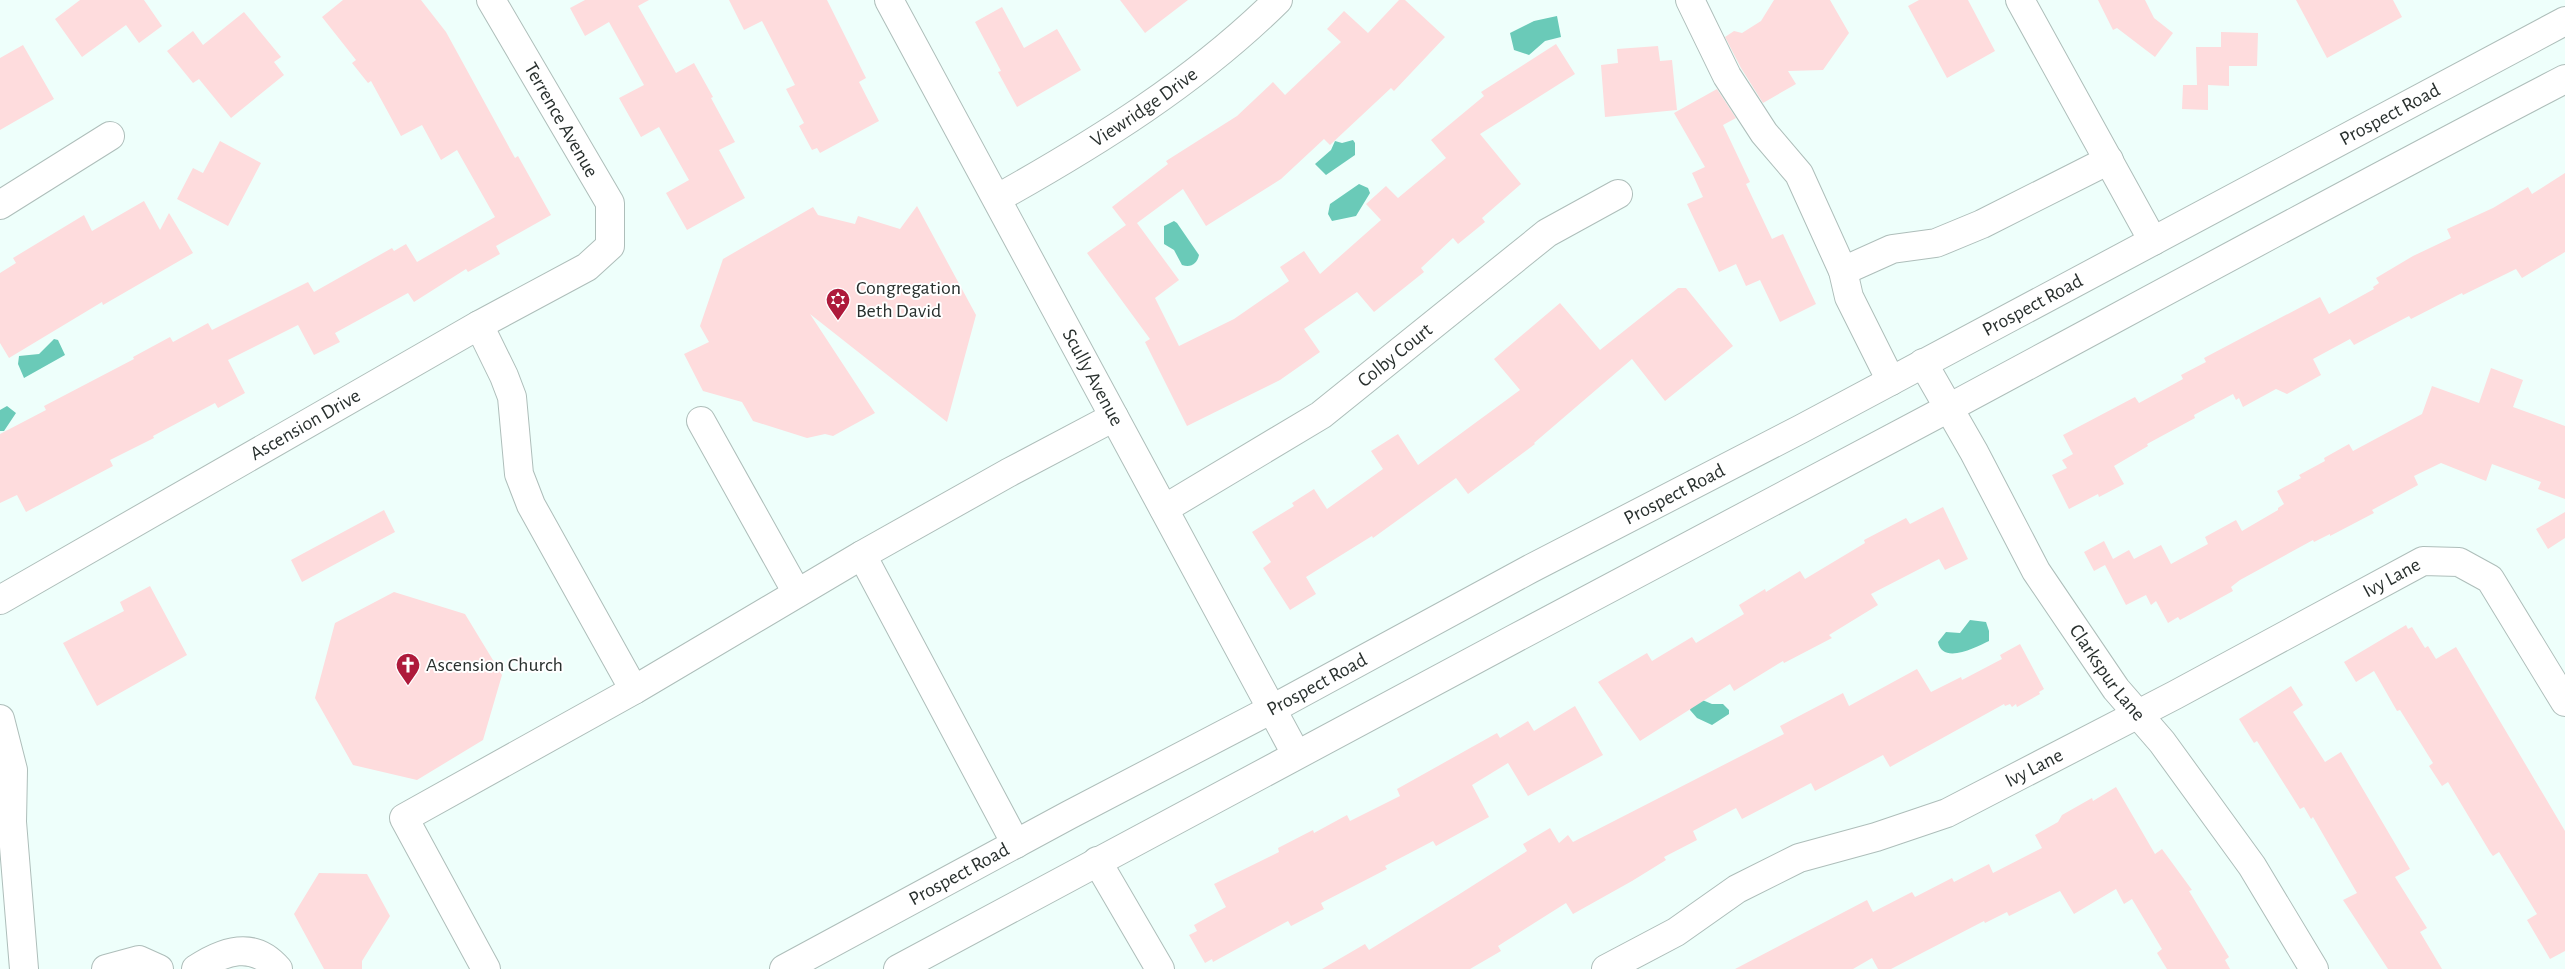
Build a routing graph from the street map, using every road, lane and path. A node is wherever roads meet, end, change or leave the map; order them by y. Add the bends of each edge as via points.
1 (491, 0) edge
2 (890, 0) edge
3 (1278, 0) edge
4 (1690, 0) edge
5 (2020, 0) edge
6 (2565, 21) edge
7 (2565, 79) edge
8 (110, 136) dead end
9 (2109, 160) junction
10 (1618, 194) dead end
11 (998, 198) junction
12 (0, 204) edge
13 (2153, 241) junction
14 (610, 246) joint
15 (1843, 271) junction
16 (480, 325) junction
17 (1923, 363) junction
18 (1891, 381) junction
19 (1949, 408) junction
20 (1114, 417) junction
21 (700, 421) dead end
22 (1164, 509) junction
23 (862, 555) junction
24 (797, 593) junction
25 (0, 600) edge
26 (634, 690) junction
27 (2565, 702) edge
28 (1272, 709) junction
29 (2138, 715) junction
30 (0, 719) edge
31 (1296, 754) junction
32 (6, 822) edge
33 (1016, 844) junction
34 (1097, 861) junction
35 (24, 969) edge
36 (106, 969) edge
37 (160, 969) edge
38 (196, 969) edge
39 (278, 969) edge
40 (486, 969) edge
41 (784, 969) edge
42 (898, 969) edge
43 (1160, 969) edge
44 (1606, 969) edge
45 (2314, 969) edge

1 - 14 street, Terrence Avenue via 610,203
2 - 11 street, Scully Avenue
3 - 11 street, Viewridge Drive via 1185,82 1076,154
4 - 15 street via 1727,76 1764,133 1799,174
5 - 9 street
6 - 13 street, Prospect Road
7 - 19 street via 2188,277
8 - 12 street
9 - 13 street
9 - 15 street via 1982,224 1936,242 1892,249
10 - 22 street, Colby Court via 1547,233 1321,416
11 - 20 street, Scully Avenue
13 - 17 street, Prospect Road
14 - 16 street, Ascension Drive via 587,267
15 - 18 street via 1849,297
16 - 25 street, Ascension Drive
16 - 26 street via 512,397 519,474 531,505
17 - 18 street, Prospect Road
17 - 19 street, Clarkspur Lane
18 - 28 street, Prospect Road via 1530,569
19 - 29 street, Clarkspur Lane via 2036,571 2116,689
19 - 31 street
20 - 22 street, Scully Avenue
20 - 23 street
21 - 24 street
22 - 28 street, Scully Avenue
23 - 24 street
23 - 33 street
24 - 26 street
26 - 40 street via 404,818
27 - 29 street, Ivy Lane via 2490,579 2459,562 2423,561
28 - 31 street, Scully Avenue
28 - 33 street, Prospect Road
29 - 44 street, Ivy Lane via 1946,813 1799,858 1737,889 1676,932
29 - 45 street, Clarkspur Lane via 2162,742 2252,866
30 - 32 street via 13,770
31 - 34 street
32 - 35 street
33 - 41 street, Prospect Road
34 - 42 street
34 - 43 street
36 - 37 street via 139,960
38 - 39 street via 217,956 243,952 262,956

